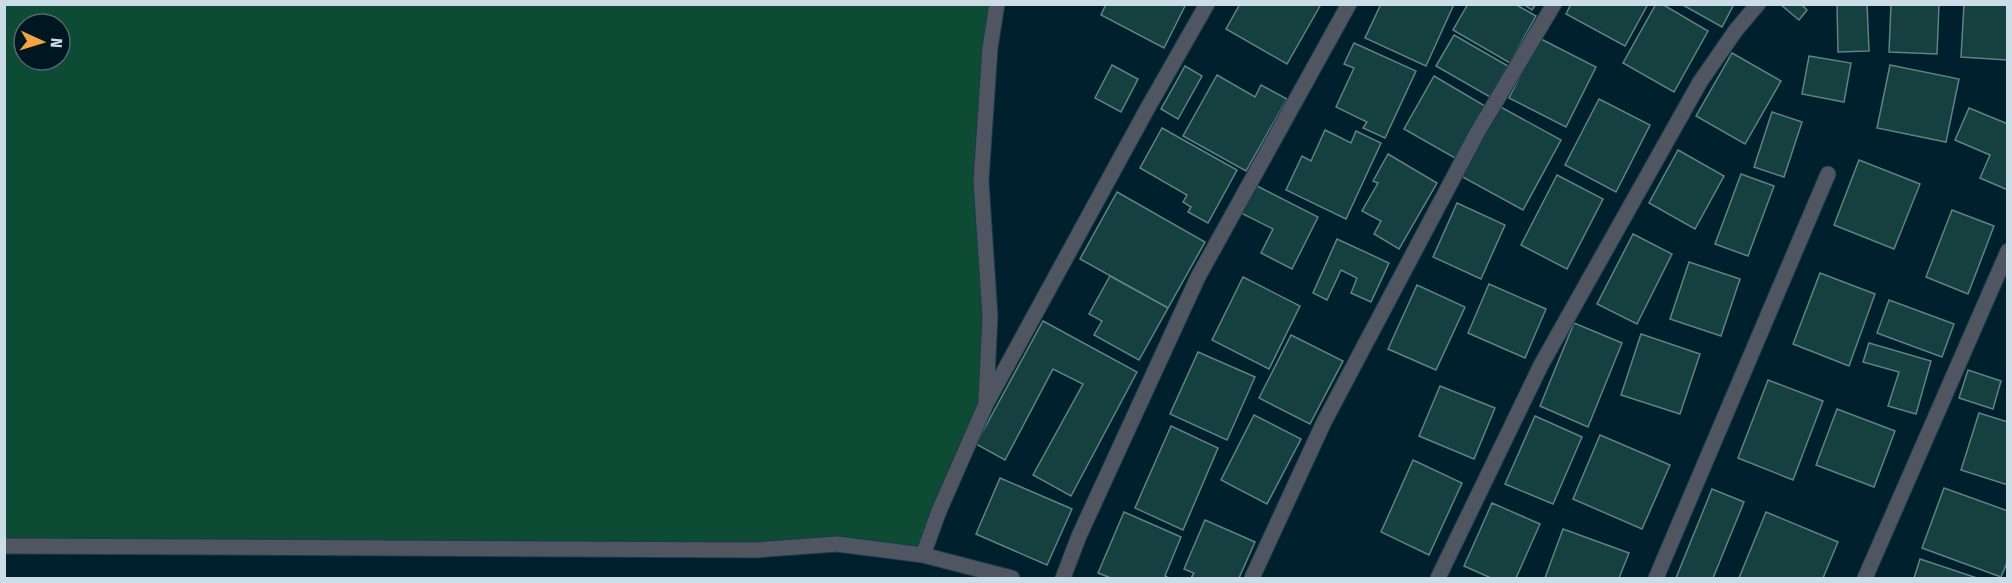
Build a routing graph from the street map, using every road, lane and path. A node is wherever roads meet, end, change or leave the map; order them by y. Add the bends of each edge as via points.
1 (997, 4) edge
2 (1207, 4) edge
3 (1349, 4) edge
4 (1554, 4) edge
5 (1758, 4) edge
6 (1828, 174) dead end
7 (2007, 251) edge
8 (986, 404) junction
9 (4, 546) edge
10 (922, 555) junction
11 (1012, 579) edge
12 (1063, 579) edge
13 (1252, 579) edge
14 (1438, 579) edge
15 (1656, 579) edge
16 (1865, 579) edge

1 - 8 street via 990,48 981,181 990,316
2 - 8 street
3 - 12 street via 1198,277
4 - 13 street via 1477,133 1324,422
5 - 14 street via 1700,82 1546,355
6 - 15 street
7 - 16 street
8 - 10 street
9 - 10 street via 756,550 837,544
10 - 11 street

